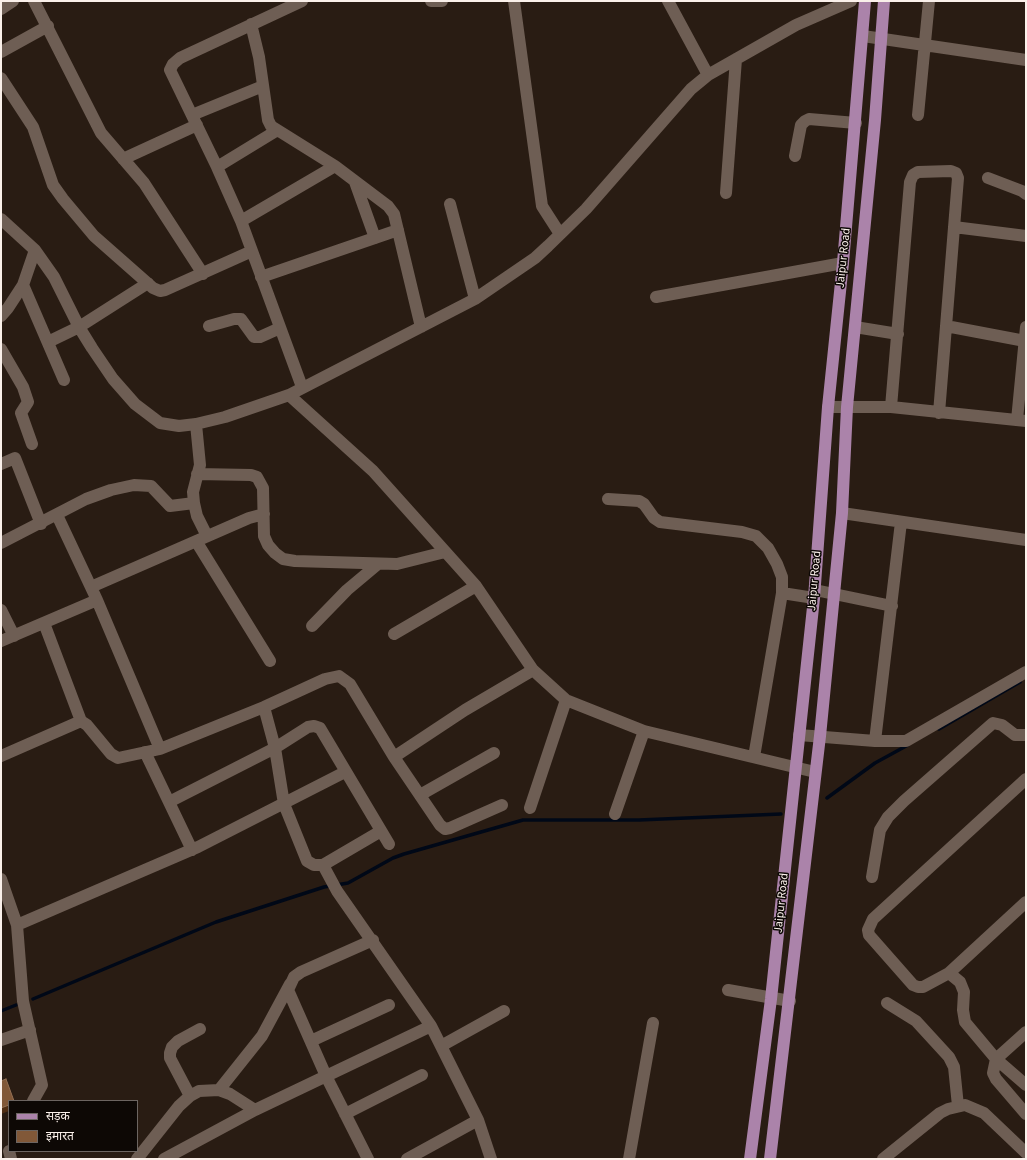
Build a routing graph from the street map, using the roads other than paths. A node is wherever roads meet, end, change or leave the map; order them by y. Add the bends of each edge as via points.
1 (13, 1) edge
2 (34, 1) edge
3 (302, 1) edge
4 (431, 1) edge
5 (442, 1) edge
6 (514, 1) edge
7 (668, 1) edge
8 (851, 1) edge
9 (865, 1) edge
10 (884, 1) edge
11 (930, 1) edge
12 (1, 9) edge
13 (251, 24) junction
14 (48, 26) junction
15 (863, 36) junction
16 (881, 38) junction
17 (925, 44) junction
18 (1, 52) edge
19 (736, 59) junction
20 (1026, 60) edge
21 (708, 76) junction
22 (1, 78) edge
23 (263, 86) junction
24 (918, 115) dead end
25 (194, 120) junction
26 (856, 123) junction
27 (276, 131) junction
28 (795, 156) dead end
29 (123, 159) junction
30 (335, 166) junction
31 (217, 167) junction
32 (988, 178) dead end
33 (355, 182) junction
34 (726, 193) dead end
35 (1026, 194) edge
36 (450, 204) dead end
37 (1, 219) edge
38 (240, 221) junction
39 (954, 227) junction
40 (398, 230) junction
41 (560, 234) junction
42 (1026, 236) edge
43 (375, 238) junction
44 (35, 250) junction
45 (252, 252) junction
46 (843, 263) junction
47 (203, 274) junction
48 (262, 277) junction
49 (148, 284) junction
50 (24, 285) junction
51 (656, 297) dead end
52 (475, 299) junction
53 (1, 316) edge
54 (209, 326) dead end
55 (421, 326) junction
56 (946, 326) junction
57 (855, 327) junction
58 (1026, 327) edge
59 (79, 328) junction
60 (280, 328) junction
61 (898, 334) junction
62 (1025, 341) junction
63 (48, 342) junction
64 (1, 349) edge
65 (64, 380) dead end
66 (302, 387) junction
67 (289, 395) junction
68 (828, 407) junction
69 (847, 407) junction
70 (891, 408) junction
71 (939, 413) junction
72 (1021, 421) edge
73 (196, 424) junction
74 (32, 444) dead end
75 (1, 464) edge
76 (197, 474) junction
77 (608, 499) dead end
78 (194, 503) junction
79 (842, 513) junction
80 (264, 514) junction
81 (57, 515) junction
82 (901, 522) junction
83 (41, 524) junction
84 (201, 539) junction
85 (1026, 540) edge
86 (1, 543) edge
87 (445, 552) junction
88 (378, 564) junction
89 (91, 588) junction
90 (469, 590) junction
91 (782, 593) junction
92 (815, 594) junction
93 (834, 594) junction
94 (97, 600) junction
95 (892, 606) junction
96 (1, 610) edge
97 (44, 623) junction
98 (312, 626) dead end
99 (394, 634) dead end
100 (14, 636) junction
101 (1, 641) edge
102 (270, 661) dead end
103 (533, 670) junction
104 (1026, 672) edge
105 (566, 700) junction
106 (264, 707) junction
107 (81, 721) junction
108 (644, 731) junction
109 (799, 735) junction
110 (820, 736) junction
111 (1026, 736) edge
112 (875, 741) junction
113 (275, 748) junction
114 (160, 749) junction
115 (146, 752) junction
116 (494, 753) dead end
117 (1, 756) edge
118 (394, 757) junction
119 (754, 757) junction
120 (796, 766) junction
121 (345, 772) junction
122 (815, 772) junction
123 (1026, 778) edge
124 (420, 795) junction
125 (169, 802) junction
126 (284, 804) junction
127 (502, 804) dead end
128 (530, 808) dead end
129 (615, 814) dead end
130 (381, 831) junction
131 (389, 844) dead end
132 (192, 850) junction
133 (323, 865) junction
134 (872, 877) dead end
135 (1, 879) edge
136 (1026, 902) edge
137 (17, 926) junction
138 (373, 940) junction
139 (949, 973) junction
140 (290, 984) junction
141 (728, 990) dead end
142 (771, 999) junction
143 (790, 1001) junction
144 (887, 1003) dead end
145 (389, 1005) dead end
146 (504, 1011) dead end
147 (653, 1023) dead end
148 (431, 1026) junction
149 (200, 1029) dead end
150 (30, 1030) junction
151 (1026, 1032) edge
152 (1, 1040) edge
153 (311, 1041) junction
154 (441, 1046) junction
155 (996, 1059) junction
156 (326, 1076) junction
157 (422, 1076) dead end
158 (1026, 1085) edge
159 (219, 1090) junction
160 (190, 1096) junction
161 (34, 1100) edge
162 (958, 1106) junction
163 (255, 1110) junction
164 (345, 1114) junction
165 (1026, 1114) edge
166 (478, 1120) junction
167 (1026, 1153) edge
168 (137, 1159) edge
169 (164, 1159) edge
170 (368, 1159) edge
171 (407, 1159) edge
172 (491, 1159) edge
173 (629, 1159) edge
174 (750, 1159) edge
175 (770, 1159) edge
176 (883, 1159) edge

1 - 12 street
2 - 14 street
3 - 13 street
4 - 5 street
6 - 41 street via 542,206
7 - 21 street
8 - 19 street via 796,25
9 - 15 main road, Jaipur Road
10 - 16 main road, Jaipur Road
11 - 17 street
13 - 23 street via 260,57
13 - 25 street via 173,64 170,70 172,76
14 - 18 street
14 - 29 street via 101,133
15 - 16 street
15 - 26 main road, Jaipur Road
16 - 17 street
16 - 57 main road, Jaipur Road via 875,128
17 - 20 street
17 - 24 street
19 - 21 street
19 - 34 street
21 - 41 street via 686,94 590,204
22 - 49 street via 33,127 53,185 94,236
23 - 25 street
23 - 27 street via 268,120
25 - 29 street
25 - 31 street
26 - 28 street via 809,119 804,121
26 - 46 main road, Jaipur Road
27 - 30 street
27 - 31 street
29 - 47 street via 144,183
30 - 33 street
30 - 38 street
31 - 38 street
32 - 35 street
33 - 40 street via 388,206 394,214
33 - 43 street
36 - 52 street
37 - 44 street
38 - 45 street
39 - 42 street
39 - 56 street
39 - 61 street via 958,178 956,173 918,172 913,175 910,182
40 - 43 street
40 - 55 street
41 - 52 street via 535,258
43 - 48 street
44 - 50 street
44 - 59 street via 54,277
45 - 47 street
45 - 48 street
46 - 51 street
46 - 68 main road, Jaipur Road
47 - 49 street via 160,291
48 - 60 street
49 - 59 street
50 - 53 street
50 - 63 street
52 - 55 street
54 - 60 street via 241,319 254,336 260,337
55 - 66 street
56 - 62 street
56 - 71 street
57 - 61 street
57 - 69 main road, Jaipur Road
58 - 62 street
59 - 63 street
59 - 73 street via 112,379 144,412 160,424
60 - 66 street
61 - 70 street
62 - 72 street
63 - 65 street
64 - 74 street via 23,387 28,402 21,413
66 - 67 street
67 - 73 street
67 - 87 street via 373,471
68 - 69 street
68 - 92 main road, Jaipur Road
69 - 70 street
69 - 79 main road, Jaipur Road
70 - 71 street
71 - 72 street
73 - 76 street via 200,465
75 - 83 street via 15,458
76 - 78 street via 193,492
76 - 80 street via 257,477 263,488
77 - 91 street via 639,501 660,522 756,536 768,548 777,564 782,577
78 - 81 street via 170,506 151,486 141,484 98,494
78 - 84 street
79 - 82 street
79 - 93 main road, Jaipur Road
80 - 84 street
80 - 88 street via 264,536 268,545 283,559 295,562
81 - 83 street
81 - 89 street
82 - 85 street
82 - 95 street
83 - 86 street
84 - 89 street
84 - 102 street
87 - 88 street via 397,564
87 - 90 street
88 - 98 street via 347,590
89 - 94 street
90 - 99 street
90 - 103 street
91 - 92 street
91 - 119 street
92 - 93 street
92 - 109 main road, Jaipur Road
93 - 95 street
93 - 110 main road, Jaipur Road
94 - 97 street
94 - 114 street
95 - 112 street
96 - 100 street
97 - 100 street
97 - 107 street
100 - 101 street
103 - 105 street
103 - 118 street via 465,710
104 - 112 street via 914,738 906,741
105 - 108 street
105 - 128 street
106 - 113 street
106 - 114 street
106 - 118 street via 325,679 339,676 350,684
107 - 115 street via 111,754 118,758
107 - 117 street
108 - 119 street
108 - 129 street
109 - 110 street
109 - 120 main road, Jaipur Road
110 - 112 street
110 - 122 main road, Jaipur Road
111 - 134 street via 1015,735 1002,725 993,723 904,801 888,817 880,830
113 - 121 street via 308,727 320,728
113 - 125 street
113 - 126 street
114 - 115 street
115 - 125 street
116 - 124 street
118 - 124 street
119 - 120 street
120 - 122 street
120 - 142 main road, Jaipur Road
121 - 126 street
121 - 130 street
122 - 143 main road, Jaipur Road
123 - 139 street via 869,925 869,935 913,985 923,987
124 - 127 street via 440,825 445,828
125 - 132 street
126 - 132 street
126 - 133 street via 307,861 314,865
130 - 131 street
130 - 133 street
132 - 137 street
133 - 138 street via 337,891
135 - 137 street
136 - 139 street
137 - 150 street via 23,1001
138 - 140 street via 301,972
138 - 148 street
139 - 155 street via 955,976 964,992 965,1022
140 - 153 street via 288,990
140 - 159 street via 262,1036
141 - 142 street
142 - 143 street
142 - 174 main road, Jaipur Road
143 - 175 main road, Jaipur Road
144 - 162 street via 916,1021 949,1057 954,1067
145 - 153 street
146 - 154 street
147 - 173 street
148 - 154 street
148 - 156 street
149 - 160 street via 178,1041 170,1053 170,1058
150 - 152 street
150 - 161 street via 42,1084
151 - 155 street
153 - 156 street
154 - 166 street
155 - 158 street
155 - 165 street via 993,1073 996,1079
156 - 163 street
156 - 164 street
157 - 164 street
159 - 160 street via 209,1089
159 - 163 street
160 - 168 street
162 - 167 street via 965,1105 984,1113
162 - 176 street via 940,1113
163 - 169 street
164 - 170 street
166 - 171 street
166 - 172 street

